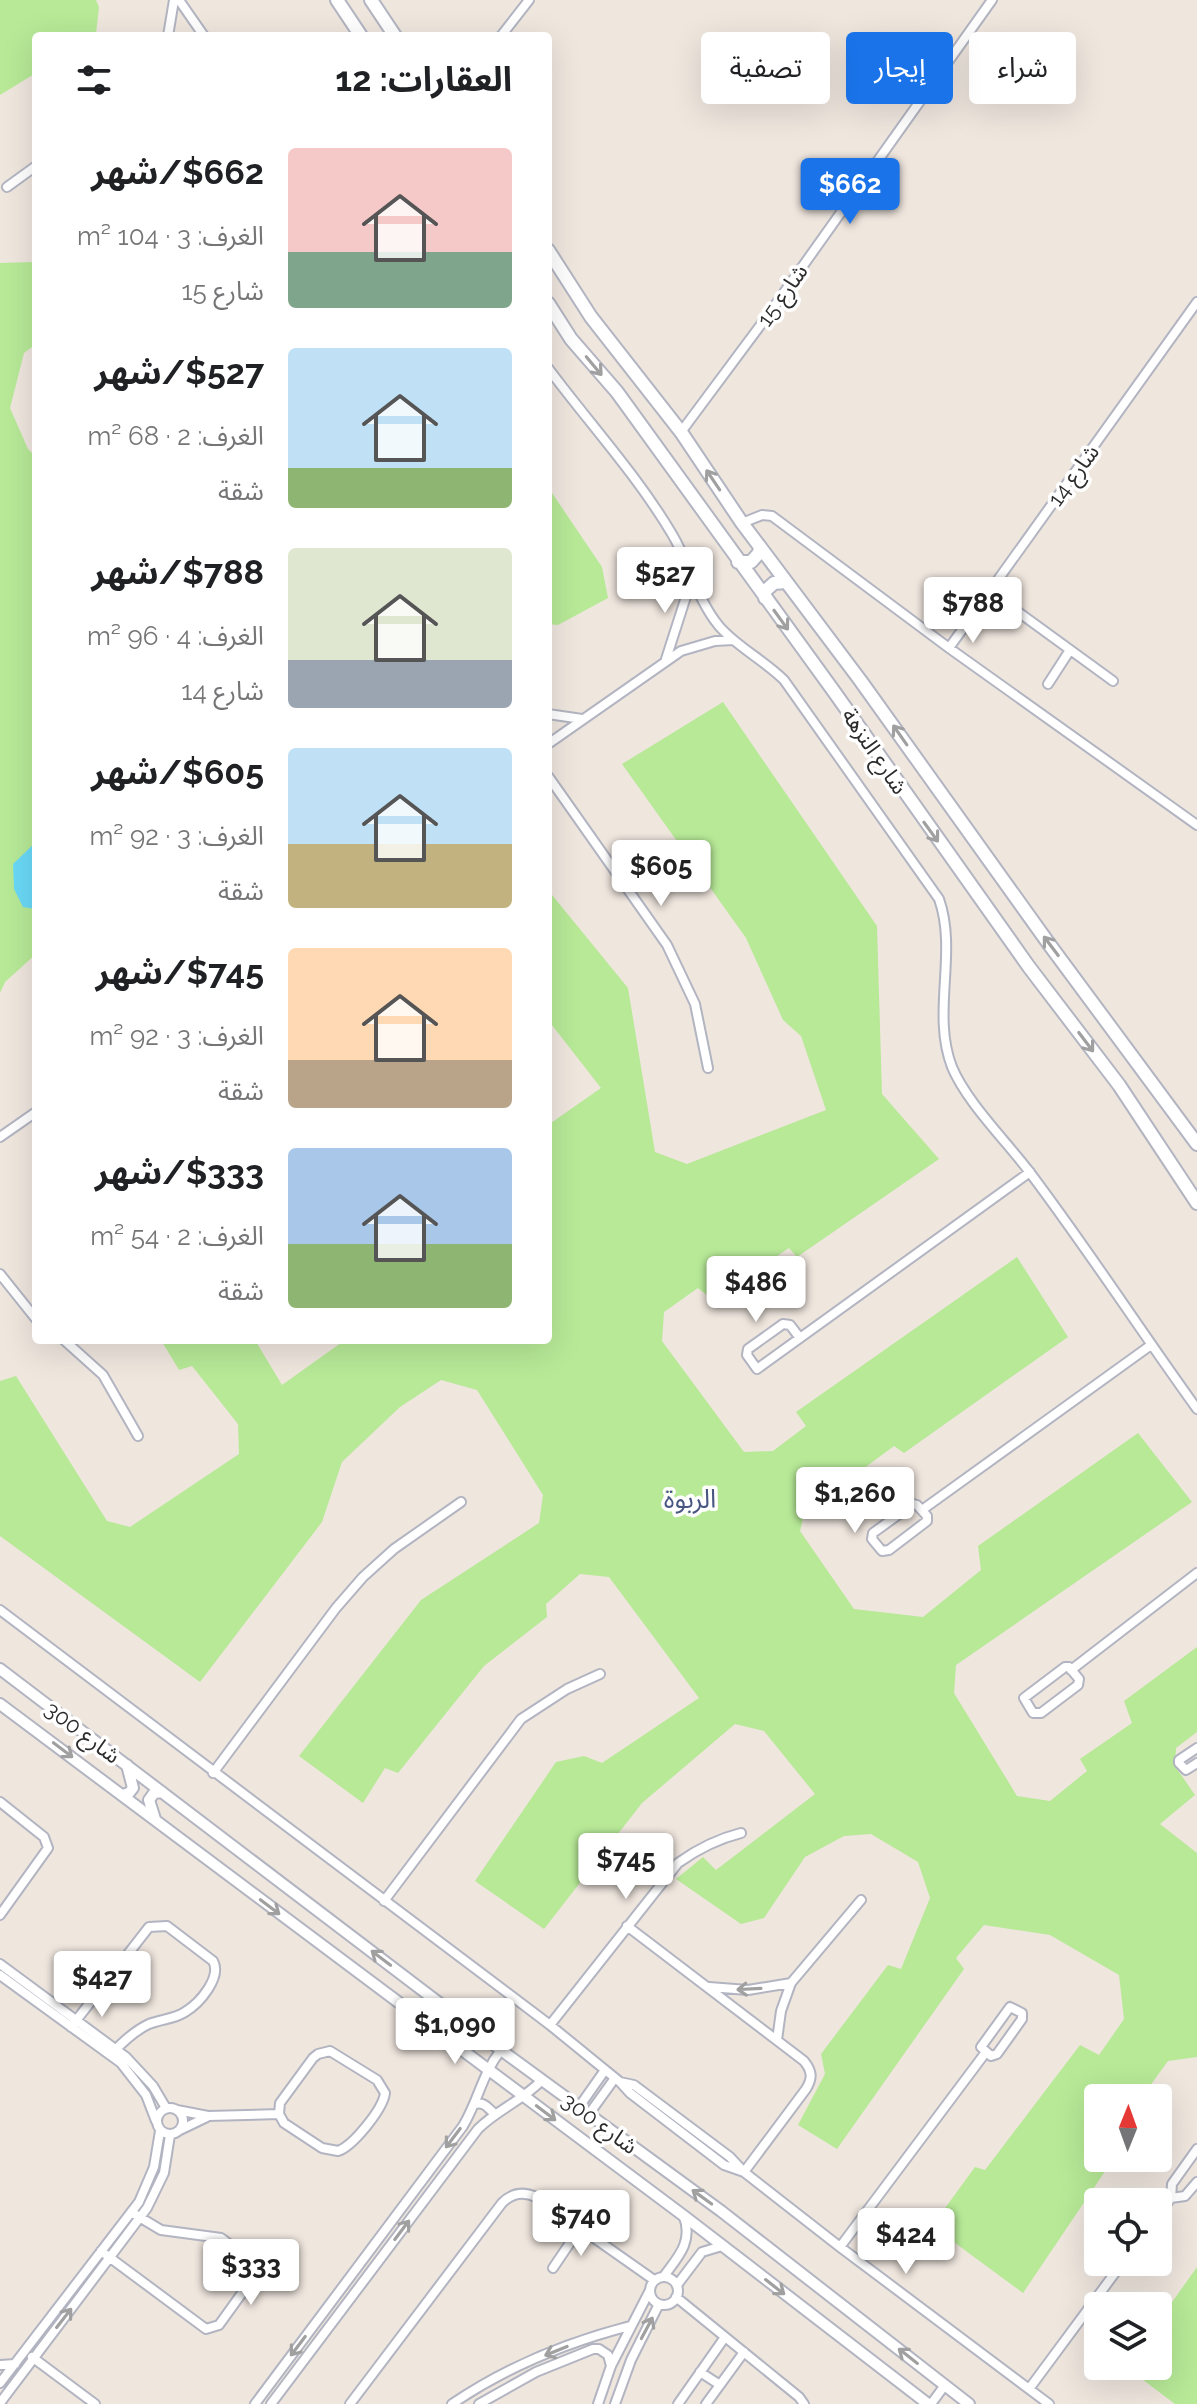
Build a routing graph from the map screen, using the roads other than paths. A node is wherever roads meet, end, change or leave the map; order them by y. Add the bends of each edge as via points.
1 (177, 0) edge
2 (337, 0) edge
3 (371, 0) edge
4 (529, 0) edge
5 (992, 0) edge
6 (169, 32) edge
7 (201, 32) edge
8 (358, 32) edge
9 (392, 32) edge
10 (504, 32) edge
11 (32, 169) edge
12 (7, 187) dead end
13 (552, 256) edge
14 (1197, 302) edge
15 (552, 309) edge
16 (552, 373) edge
17 (681, 432) junction
18 (742, 523) junction
19 (760, 547) junction
20 (738, 562) junction
21 (692, 578) junction
22 (786, 582) junction
23 (992, 589) junction
24 (765, 598) junction
25 (985, 598) junction
26 (1010, 606) junction
27 (733, 640) junction
28 (949, 648) junction
29 (1070, 650) junction
30 (666, 660) junction
31 (1113, 681) dead end
32 (1048, 684) dead end
33 (552, 715) edge
34 (583, 719) junction
35 (552, 741) edge
36 (552, 782) edge
37 (1197, 825) edge
38 (708, 1068) dead end
39 (32, 1115) edge
40 (0, 1137) edge
41 (1197, 1144) edge
42 (1030, 1172) junction
43 (1197, 1203) edge
44 (0, 1274) edge
45 (32, 1314) edge
46 (800, 1338) junction
47 (68, 1344) edge
48 (1151, 1345) junction
49 (1197, 1409) edge
50 (138, 1436) dead end
51 (461, 1502) dead end
52 (922, 1510) junction
53 (1197, 1573) edge
54 (0, 1610) edge
55 (0, 1669) edge
56 (1071, 1670) junction
57 (600, 1674) dead end
58 (0, 1704) edge
59 (1197, 1748) edge
60 (1197, 1763) edge
61 (127, 1765) junction
62 (213, 1773) junction
63 (162, 1792) junction
64 (122, 1795) junction
65 (0, 1802) edge
66 (155, 1819) junction
67 (741, 1833) dead end
68 (861, 1900) dead end
69 (384, 1901) junction
70 (0, 1915) edge
71 (627, 1926) junction
72 (0, 1964) edge
73 (0, 1975) edge
74 (791, 1983) junction
75 (706, 1986) junction
76 (73, 2024) junction
77 (550, 2025) junction
78 (777, 2040) junction
79 (501, 2050) junction
80 (113, 2052) junction
81 (986, 2052) junction
82 (487, 2069) junction
83 (605, 2070) junction
84 (542, 2080) junction
85 (618, 2080) junction
86 (525, 2098) junction
87 (475, 2104) junction
88 (579, 2107) junction
89 (166, 2108) junction
90 (177, 2110) junction
91 (279, 2114) junction
92 (495, 2114) junction
93 (589, 2114) junction
94 (208, 2116) junction
95 (156, 2121) junction
96 (160, 2131) junction
97 (175, 2133) junction
98 (1197, 2149) edge
99 (744, 2172) junction
100 (1197, 2182) edge
101 (1172, 2188) edge
102 (1172, 2198) edge
103 (131, 2212) junction
104 (684, 2216) junction
105 (139, 2218) junction
106 (580, 2228) junction
107 (722, 2246) junction
108 (840, 2247) junction
109 (370, 2250) junction
110 (101, 2251) junction
111 (381, 2258) junction
112 (110, 2259) junction
113 (553, 2268) dead end
114 (664, 2276) junction
115 (1113, 2276) edge
116 (654, 2280) junction
117 (677, 2285) junction
118 (650, 2290) junction
119 (676, 2297) junction
120 (659, 2304) junction
121 (630, 2326) junction
122 (592, 2336) junction
123 (725, 2337) junction
124 (593, 2349) junction
125 (24, 2351) junction
126 (744, 2352) junction
127 (34, 2358) junction
128 (15, 2364) junction
129 (0, 2365) edge
130 (611, 2366) junction
131 (700, 2372) junction
132 (498, 2377) junction
133 (0, 2383) edge
134 (720, 2385) junction
135 (945, 2385) junction
136 (504, 2388) junction
137 (1029, 2389) junction
138 (0, 2403) edge
139 (95, 2404) edge
140 (255, 2404) edge
141 (271, 2404) edge
142 (350, 2404) edge
143 (452, 2404) edge
144 (479, 2404) edge
145 (598, 2404) edge
146 (615, 2404) edge
147 (678, 2404) edge
148 (706, 2404) edge
149 (804, 2404) edge
150 (929, 2404) edge
151 (969, 2404) edge
152 (1049, 2404) edge

1 - 6 street
1 - 7 street
2 - 8 main road
3 - 9 main road
4 - 10 street
5 - 17 street, شارع 15
11 - 12 street
13 - 17 main road, شارع النزهة via 591,317
14 - 23 street, شارع 14
15 -> 20 main road, شارع النزهة
16 - 21 street via 672,533
18 -> 17 main road, شارع النزهة
18 - 19 main road, شارع النزهة
18 - 28 street via 772,516
19 - 20 main road via 756,559
19 - 22 main road, شارع النزهة
20 - 24 main road, شارع النزهة
21 - 27 street via 708,611
21 - 30 street
22 - 24 main road via 774,583
41 -> 22 main road, شارع النزهة
23 - 25 street, شارع 14
23 - 26 street
24 -> 43 main road, شارع النزهة via 1119,1085
25 - 26 street
25 - 28 street, شارع 14
26 - 29 street
27 - 30 street via 698,644
27 - 42 street via 784,680 939,899 947,939 944,1028 953,1069
28 - 37 street
29 - 31 street
29 - 32 street
30 - 34 street
33 - 34 street
34 - 35 street
36 - 38 street via 667,945 695,1004
39 - 40 street
42 - 46 street
42 - 48 street
44 - 45 street
46 - 46 street via 783,1324 747,1355 757,1369
47 - 50 street via 103,1375
48 - 49 street
48 - 52 street
51 - 62 street via 415,1532 363,1577
52 - 52 street via 908,1506 872,1539 882,1551 889,1550 927,1521
53 - 56 street
54 - 62 street
55 - 61 street, شارع 300
56 - 56 street via 1060,1669 1027,1694 1024,1702 1033,1713 1041,1713 1078,1685
57 - 69 street via 521,1719
58 -> 64 street, شارع 300
59 - 60 street via 1179,1760 1186,1770
61 - 63 street, شارع 300
61 - 64 street via 133,1788
62 - 69 street
63 - 66 street via 149,1800
79 -> 63 street, شارع 300
64 - 66 street, شارع 300
65 - 70 street via 44,1837 48,1848
66 -> 82 street, شارع 300
67 - 71 street via 708,1844 678,1863
68 - 74 street
69 - 77 street
71 - 75 street
71 - 77 street
72 - 76 street
73 - 76 street
74 -> 75 street via 748,1990
74 - 78 street
75 - 78 street
76 - 80 street
76 - 80 street via 155,1925 173,1929 213,1961 215,1979 186,2012 149,2024
77 - 83 street
78 - 99 street via 811,2069 811,2080
79 - 82 street
79 - 84 street, شارع 300
80 - 89 street via 145,2075
80 - 95 street via 139,2084
81 - 81 street via 997,2054 1022,2013 1007,2009 982,2044
81 - 108 street
82 - 86 street, شارع 300
82 - 87 street
83 - 85 street
83 - 88 street
84 - 86 street
84 - 88 street, شارع 300
85 - 93 street
85 - 99 street via 724,2165
86 - 92 street
86 -> 104 street, شارع 300
87 - 92 street via 488,2106
87 -> 109 street
88 - 93 street, شارع 300
89 - 90 street
89 - 95 street
90 - 94 street
90 - 97 street via 183,2122
91 - 91 street via 280,2103 325,2051 377,2080 385,2093 351,2144 338,2151 322,2148
91 - 94 street
111 -> 92 street via 478,2129
135 -> 93 street, شارع 300
94 - 97 street
95 - 96 street
96 - 97 street
96 - 103 street via 150,2179
97 - 105 street via 154,2197
98 - 101 street
99 - 108 street
100 - 102 street via 1185,2196
103 - 105 street
103 - 110 street
104 - 107 street, شارع 300
104 - 114 street via 686,2244
105 - 112 street
105 - 112 street via 173,2233 221,2238 252,2261 255,2275 219,2325 206,2329
106 - 113 street
106 - 116 street
106 - 142 street via 530,2194 506,2199
107 - 117 street via 702,2252
107 -> 150 street, شارع 300
108 - 137 street
109 - 111 street
109 -> 140 street
110 - 112 street
110 - 125 street
111 - 141 street
127 -> 112 street
114 - 116 street
114 - 117 street
115 - 137 street
116 - 118 street
117 - 119 street
118 - 120 street
118 - 121 street
119 - 120 street
119 - 123 street
146 -> 120 street
121 - 122 street
121 - 130 street
122 - 124 street
122 -> 132 street
123 - 126 street
123 - 131 street
124 - 130 street via 608,2355
124 - 136 street
125 - 127 street
125 - 128 street
126 - 134 street
126 - 149 street
127 - 138 street
127 - 139 street
128 - 129 street
128 - 133 street
130 - 145 street
131 - 134 street
131 - 147 street
132 - 136 street
132 - 143 street
134 - 148 street
135 - 150 street
135 - 151 street, شارع 300
136 - 144 street
137 - 152 street

